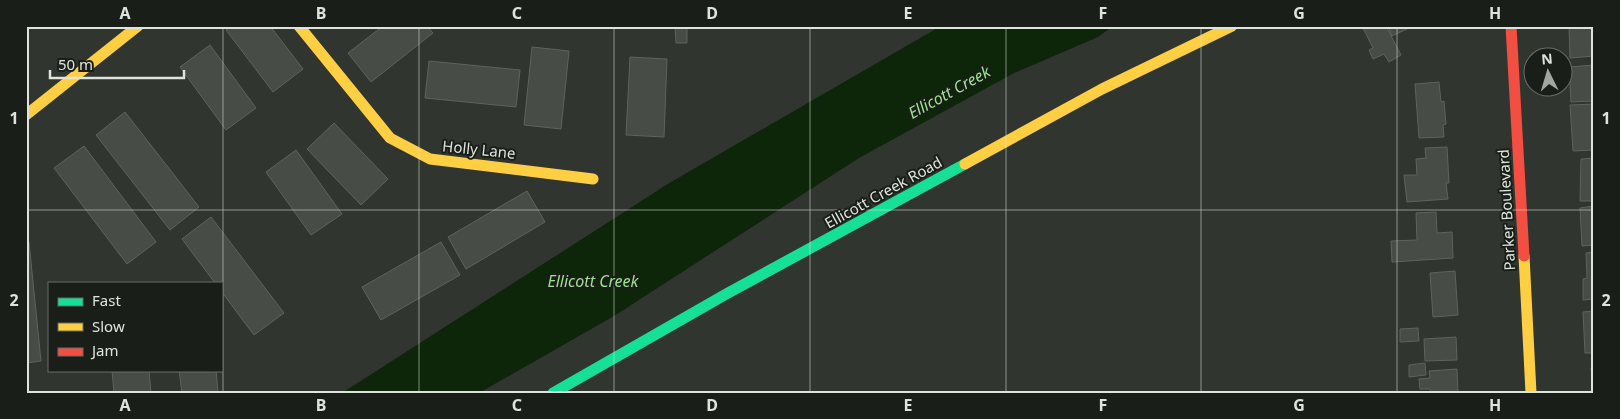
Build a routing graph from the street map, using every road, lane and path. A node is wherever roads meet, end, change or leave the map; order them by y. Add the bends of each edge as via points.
1 (138, 26) edge
2 (299, 26) edge
3 (1232, 26) edge
4 (1511, 26) edge
5 (26, 115) edge
6 (593, 178) dead end
7 (552, 393) edge
8 (1531, 393) edge

1 - 5 street
2 - 6 street, Holly Lane via 390,138 430,159
3 - 7 street, Ellicott Creek Road via 1102,89
4 - 8 street, Parker Boulevard

